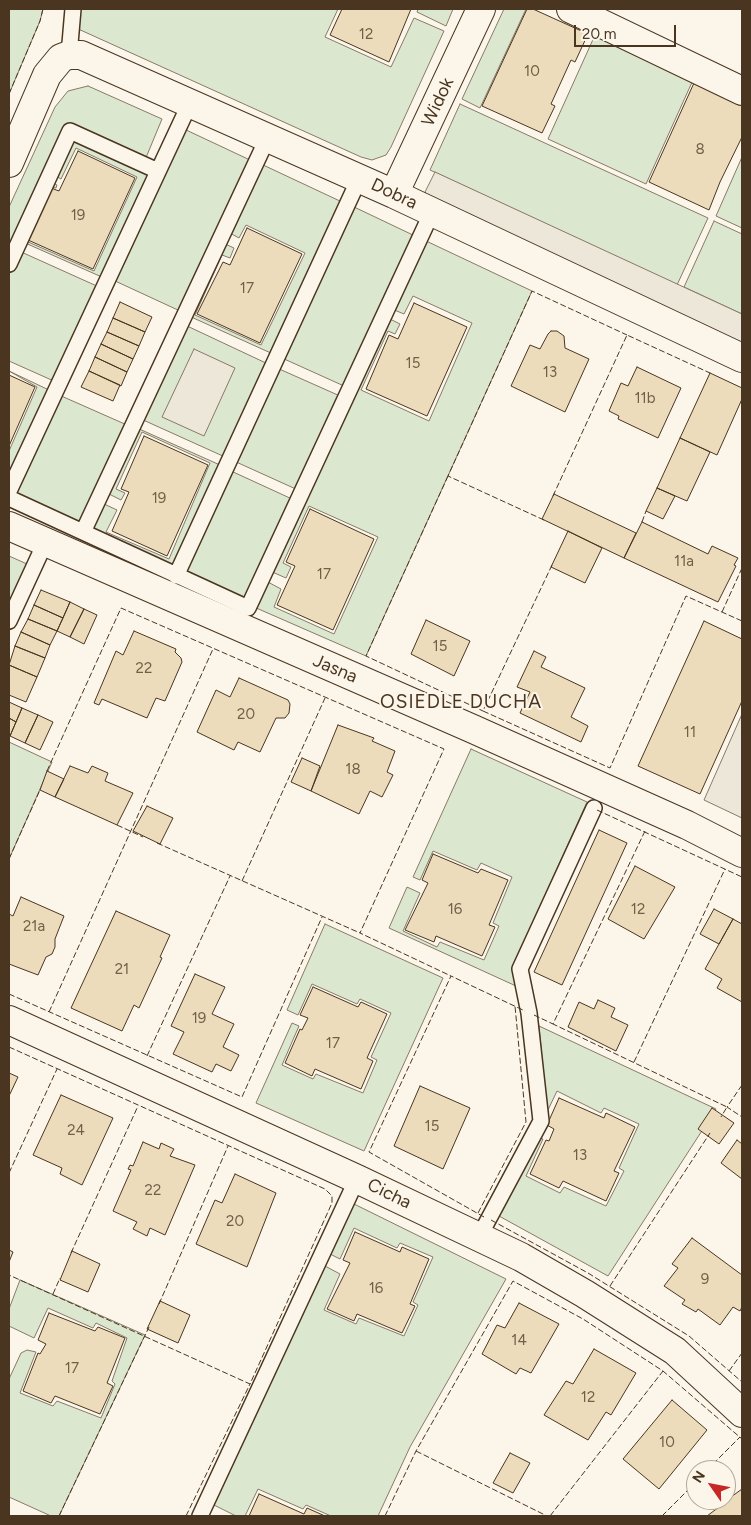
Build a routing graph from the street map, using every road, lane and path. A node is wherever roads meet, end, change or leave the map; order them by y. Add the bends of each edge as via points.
1 (73, 9) edge
2 (481, 9) edge
3 (571, 9) edge
4 (70, 55) junction
5 (742, 91) edge
6 (190, 103) junction
7 (268, 137) junction
8 (9, 163) edge
9 (158, 171) junction
10 (359, 179) junction
11 (394, 194) junction
12 (432, 212) junction
13 (9, 264) edge
14 (742, 358) edge
15 (9, 491) edge
16 (9, 498) edge
17 (9, 526) edge
18 (83, 532) junction
19 (45, 543) junction
20 (176, 576) junction
21 (9, 621) edge
22 (594, 808) dead end
23 (742, 853) edge
24 (9, 1020) edge
25 (357, 1179) junction
26 (479, 1237) junction
27 (742, 1413) edge
28 (200, 1516) edge

1 - 4 lane
2 - 11 street, Widok
3 - 5 street
4 - 6 street, Dobra via 90,58
4 - 8 street via 61,58 47,75
6 - 7 street, Dobra
6 - 9 lane
7 - 10 street, Dobra
7 - 18 lane
9 - 13 lane via 70,131
9 - 15 lane
10 - 11 street, Dobra
10 - 20 lane
11 - 12 street, Dobra
12 - 14 street, Dobra
12 - 20 lane via 248,608
16 - 18 lane
17 - 19 street, Jasna
18 - 20 lane
19 - 21 lane
19 - 23 street, Jasna via 473,729
22 - 26 lane via 520,969 530,1013 541,1121
24 - 25 street, Cicha
25 - 26 street, Cicha
25 - 28 lane
26 - 27 street, Cicha via 521,1257 675,1350

